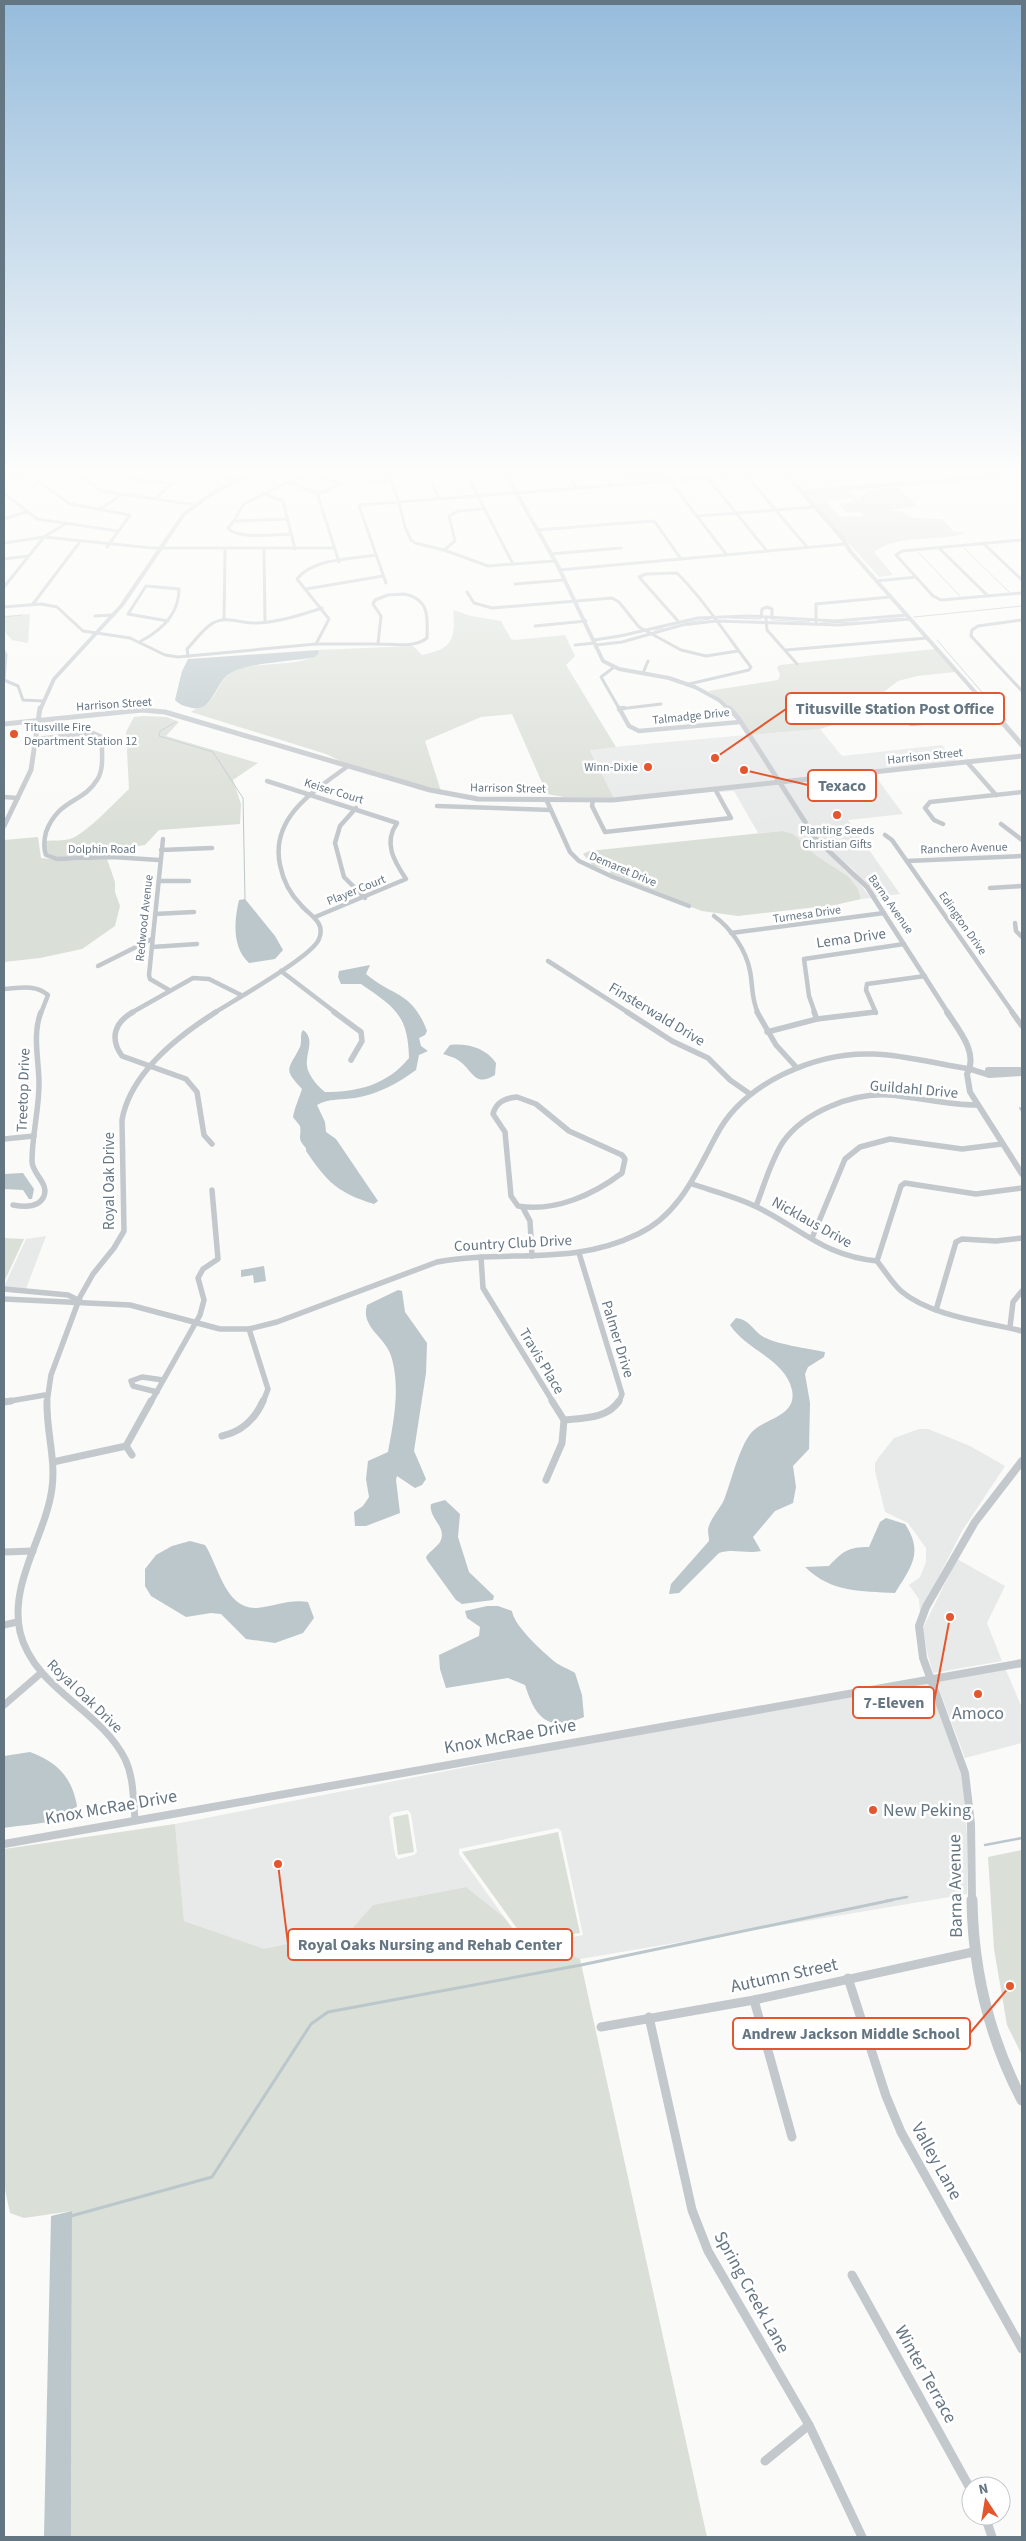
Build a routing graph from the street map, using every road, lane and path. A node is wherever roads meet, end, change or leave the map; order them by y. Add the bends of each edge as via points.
1 (42, 592) edge
2 (130, 592) edge
3 (142, 592) edge
4 (178, 592) edge
5 (224, 592) edge
6 (265, 592) edge
7 (308, 592) edge
8 (467, 592) dead end
9 (570, 592) edge
10 (651, 592) edge
11 (697, 592) edge
12 (885, 592) edge
13 (929, 592) edge
14 (983, 592) edge
15 (1022, 593) edge
16 (988, 596) junction
17 (890, 597) junction
18 (574, 600) junction
19 (33, 604) junction
20 (4, 607) edge
21 (322, 608) junction
22 (114, 615) junction
23 (95, 616) dead end
24 (761, 617) junction
25 (908, 617) junction
26 (224, 618) junction
27 (772, 618) junction
28 (715, 619) junction
29 (766, 619) junction
30 (1022, 620) edge
31 (168, 621) junction
32 (265, 621) junction
33 (586, 621) junction
34 (678, 621) junction
35 (816, 622) junction
36 (535, 626) dead end
37 (645, 630) junction
38 (98, 634) junction
39 (651, 634) junction
40 (926, 638) junction
41 (141, 642) junction
42 (595, 643) junction
43 (316, 644) junction
44 (378, 644) junction
45 (575, 645) dead end
46 (786, 650) junction
47 (4, 651) edge
48 (738, 651) junction
49 (188, 656) junction
50 (648, 661) dead end
51 (797, 664) dead end
52 (614, 668) junction
53 (643, 673) junction
54 (4, 680) edge
55 (689, 684) junction
56 (1022, 691) edge
57 (44, 700) junction
58 (661, 704) dead end
59 (619, 709) junction
60 (995, 715) junction
61 (38, 720) junction
62 (740, 722) junction
63 (4, 724) edge
64 (911, 724) dead end
65 (36, 739) junction
66 (1022, 745) edge
67 (1022, 756) edge
68 (967, 762) junction
69 (348, 766) junction
70 (267, 781) dead end
71 (780, 783) junction
72 (715, 789) junction
73 (1022, 792) edge
74 (310, 794) junction
75 (996, 794) junction
76 (4, 798) edge
77 (18, 799) junction
78 (546, 800) junction
79 (593, 800) junction
80 (437, 806) dead end
81 (356, 808) junction
82 (550, 809) junction
83 (943, 824) dead end
84 (1001, 824) dead end
85 (4, 826) edge
86 (885, 835) dead end
87 (163, 839) dead end
88 (1022, 839) edge
89 (212, 848) dead end
90 (161, 850) junction
91 (1022, 856) edge
92 (159, 860) junction
93 (907, 861) junction
94 (159, 881) junction
95 (189, 881) dead end
96 (404, 882) joint
97 (1022, 886) edge
98 (990, 888) dead end
99 (365, 898) junction
100 (688, 906) dead end
101 (194, 912) dead end
102 (155, 914) junction
103 (884, 914) junction
104 (714, 916) dead end
105 (315, 917) junction
106 (1015, 923) dead end
107 (731, 934) junction
108 (1022, 937) edge
109 (152, 939) junction
110 (198, 944) dead end
111 (904, 944) junction
112 (152, 947) junction
113 (548, 961) dead end
114 (98, 966) dead end
115 (280, 971) junction
116 (925, 976) junction
117 (4, 989) edge
118 (169, 990) junction
119 (241, 996) junction
120 (818, 1019) junction
121 (1022, 1026) edge
122 (767, 1032) junction
123 (351, 1060) dead end
124 (151, 1066) junction
125 (797, 1068) junction
126 (970, 1069) junction
127 (1022, 1072) edge
128 (750, 1094) junction
129 (976, 1105) junction
130 (34, 1136) junction
131 (4, 1139) edge
132 (212, 1144) dead end
133 (1002, 1144) junction
134 (1022, 1174) edge
135 (692, 1184) junction
136 (1022, 1188) edge
137 (212, 1190) dead end
138 (14, 1205) dead end
139 (756, 1206) junction
140 (523, 1208) junction
141 (812, 1238) junction
142 (1022, 1238) edge
143 (579, 1253) junction
144 (532, 1256) junction
145 (481, 1257) junction
146 (877, 1261) junction
147 (6, 1290) edge
148 (1022, 1291) edge
149 (4, 1299) edge
150 (80, 1301) junction
151 (936, 1310) junction
152 (194, 1323) junction
153 (1010, 1327) junction
154 (250, 1329) junction
155 (1022, 1331) edge
156 (163, 1380) junction
157 (157, 1392) junction
158 (45, 1395) junction
159 (4, 1402) edge
160 (564, 1420) junction
161 (222, 1436) dead end
162 (126, 1446) junction
163 (132, 1455) dead end
164 (1022, 1461) edge
165 (52, 1462) junction
166 (546, 1480) dead end
167 (32, 1551) junction
168 (4, 1552) edge
169 (17, 1622) junction
170 (4, 1625) edge
171 (1022, 1663) edge
172 (41, 1673) junction
173 (931, 1678) junction
174 (4, 1706) edge
175 (136, 1819) junction
176 (4, 1844) edge
177 (973, 1952) junction
178 (848, 1978) junction
179 (754, 2000) junction
180 (649, 2017) junction
181 (601, 2027) dead end
182 (1022, 2100) edge
183 (792, 2137) dead end
184 (852, 2275) dead end
185 (1022, 2349) edge
186 (809, 2425) junction
187 (765, 2461) dead end
188 (963, 2476) edge
189 (862, 2537) edge

1 - 19 street
2 - 22 street
3 - 31 street via 128,613
4 - 31 street via 179,605
5 - 26 street
6 - 32 street
7 - 21 street
8 - 18 street via 474,603 488,607
9 - 18 street
10 - 34 street
11 - 28 street
12 - 17 street
13 - 16 street via 941,600
14 - 16 street
15 - 16 street
17 - 25 street
17 - 35 street via 816,604
18 - 33 street
18 - 37 street via 615,598 629,618
19 - 20 street
19 - 38 street via 57,607 78,628
21 - 32 street via 288,620
21 - 43 street via 329,619
22 - 23 street
22 - 38 street
24 - 27 street via 762,609 767,606 772,609
24 - 28 street
24 - 29 street
25 - 35 street via 863,624
25 - 40 street
26 - 32 street via 232,623
26 - 49 street via 213,622 187,649
27 - 29 street
27 - 35 street
28 - 29 street
28 - 34 street
28 - 39 street
28 - 48 street
29 - 35 street
29 - 46 street via 767,630
30 - 56 street via 978,626 972,630 971,636
31 - 41 street via 156,635
33 - 36 street
33 - 42 street
34 - 37 street
37 - 39 street
37 - 42 street
38 - 41 street
38 - 57 street via 61,668
39 - 42 street via 630,641
39 - 48 street via 696,655
40 - 46 street
40 - 60 street
41 - 49 street via 166,655
42 - 45 street
42 - 52 street via 602,660
43 - 44 street
43 - 49 street
44 - 44 street via 422,642 427,638 428,612 417,598 403,594 380,598 373,604 381,616
46 - 51 street
47 - 54 street
48 - 55 street via 751,667 749,670 704,677
50 - 53 street
52 - 53 street, Barna Avenue
52 - 59 street, Talmadge Drive via 600,676
53 - 55 street, Barna Avenue
54 - 57 street via 18,686 23,700
55 - 62 street, Barna Avenue via 725,704
57 - 61 street
58 - 59 street
59 - 62 street, Talmadge Drive via 629,726 639,731
60 - 64 street
60 - 66 street
61 - 63 street, Harrison Street
61 - 65 street
61 - 69 street, Harrison Street via 142,710 164,712
62 - 71 street, Barna Avenue
65 - 77 street via 31,770
65 - 92 street, Dolphin Road via 93,733 102,737 100,774 92,786 60,807 50,820 43,849 46,855 57,859 112,857
67 - 68 street, Harrison Street
68 - 71 street, Harrison Street
68 - 75 street
69 - 74 street
69 - 78 street, Harrison Street via 462,797
70 - 74 street, Keiser Court
71 - 72 street, Harrison Street
71 - 103 street, Barna Avenue via 816,839 852,871
72 - 79 street, Harrison Street
72 - 79 street via 731,818 605,832 592,806
73 - 75 street
74 - 81 street, Keiser Court
74 - 105 street via 283,826 279,856 288,889 302,908
75 - 83 street via 930,802 925,808 934,820
76 - 77 street
77 - 85 street
78 - 79 street, Harrison Street
78 - 82 street, Demaret Drive
80 - 82 street
81 - 96 street, Keiser Court via 398,824 392,832 390,846 394,861 405,875
81 - 99 street via 340,826 335,843 344,877
82 - 100 street, Demaret Drive via 570,852 579,861
84 - 88 street
86 - 93 street, Edington Drive
87 - 90 street, Redwood Avenue
89 - 90 street
90 - 92 street, Redwood Avenue
91 - 93 street, Ranchero Avenue via 953,856
92 - 94 street, Redwood Avenue
93 - 121 street, Edington Drive
94 - 95 street
94 - 102 street, Redwood Avenue
96 - 99 street, Player Court
97 - 98 street
99 - 105 street, Player Court
101 - 102 street
102 - 109 street, Redwood Avenue
103 - 107 street, Turnesa Drive
103 - 111 street, Barna Avenue
104 - 107 street
105 - 115 street, Royal Oak Drive via 321,934 316,945
106 - 108 street via 1016,931
107 - 122 street via 749,966 752,998
109 - 112 street, Redwood Avenue
109 - 114 street
110 - 112 street
111 - 116 street, Barna Avenue
111 - 120 street, Lema Drive via 804,959 808,996
112 - 118 street, Redwood Avenue via 150,979
113 - 128 street, Finsterwald Drive via 671,1040 708,1058
115 - 119 street, Royal Oak Drive
115 - 123 street via 361,1032 361,1045
116 - 120 street via 867,984 866,990 876,1014
116 - 126 street, Barna Avenue via 967,1042
117 - 130 street, Treetop Drive via 35,988 44,990 48,995 36,1024 39,1085
118 - 119 street via 193,978 204,978
118 - 124 street via 122,1018 116,1025 118,1052 127,1059
119 - 124 street, Royal Oak Drive via 184,1033
120 - 122 street
122 - 125 street
124 - 132 street via 186,1080 194,1087 204,1134
124 - 150 street, Royal Oak Drive via 129,1094 123,1109 124,1231 120,1241 93,1274
125 - 126 street, Country Club Drive via 847,1055 874,1054
125 - 128 street, Country Club Drive
126 - 127 street, Country Club Drive via 989,1075
126 - 129 street, Barna Avenue via 968,1084
128 - 135 street, Country Club Drive via 733,1110 717,1133
129 - 133 street, Barna Avenue
129 - 139 street, Guildahl Drive via 942,1105 873,1095 828,1109 803,1122 788,1136
130 - 131 street
130 - 138 street, Treetop Drive via 32,1165 44,1192 38,1204 23,1208
133 - 134 street, Barna Avenue
133 - 141 street via 962,1149 890,1139 860,1147 845,1159
135 - 139 street, Nicklaus Drive
135 - 143 street, Country Club Drive via 672,1209 639,1234
136 - 146 street via 976,1194 901,1186
137 - 152 street via 218,1259 203,1269 198,1278 204,1304
139 - 141 street, Nicklaus Drive
140 - 140 street via 586,1197 622,1173 625,1159 615,1151 568,1130 529,1099 505,1099 496,1105 493,1114 505,1132 511,1196
140 - 144 street via 530,1221
141 - 146 street, Nicklaus Drive via 833,1252 854,1259
142 - 151 street via 996,1241 962,1239 956,1242
143 - 144 street, Country Club Drive
143 - 160 street, Palmer Drive via 622,1394 620,1402 608,1413
144 - 145 street, Country Club Drive
145 - 154 street, Country Club Drive via 437,1262 277,1322
145 - 160 street, Travis Place via 483,1288
146 - 151 street via 901,1291
147 - 149 street
147 - 150 street, Country Club Drive via 68,1295
148 - 153 street via 1015,1297
149 - 150 street, Country Club Drive via 64,1304
150 - 152 street, Country Club Drive via 147,1308
150 - 158 street, Royal Oak Drive
151 - 153 street
152 - 154 street, Country Club Drive via 220,1329
152 - 156 street
153 - 155 street
154 - 161 street via 268,1389 262,1404 246,1425 235,1433
156 - 157 street
156 - 157 street via 142,1376 130,1381 133,1386
157 - 162 street
158 - 159 street
158 - 165 street, Royal Oak Drive
160 - 166 street via 562,1443
162 - 163 street
162 - 165 street
164 - 173 street, Barna Avenue via 972,1524 922,1617 920,1637
165 - 167 street, Royal Oak Drive via 52,1489
167 - 168 street
167 - 169 street, Royal Oak Drive
169 - 170 street
169 - 172 street, Royal Oak Drive via 26,1650
171 - 173 street, Knox McRae Drive
172 - 174 street
172 - 175 street, Royal Oak Drive via 115,1741 132,1779
173 - 175 street, Knox McRae Drive
173 - 177 street, Barna Avenue via 966,1775 971,1836
175 - 176 street, Knox McRae Drive
177 - 178 street, Autumn Street
177 - 182 street, Barna Avenue via 994,2038
178 - 179 street, Autumn Street
178 - 185 street, Valley Lane via 901,2132
179 - 180 street, Autumn Street
179 - 183 street
180 - 181 street, Autumn Street
180 - 186 street, Spring Creek Lane via 692,2210 708,2251
184 - 188 street, Winter Terrace
186 - 187 street
186 - 189 street, Spring Creek Lane

